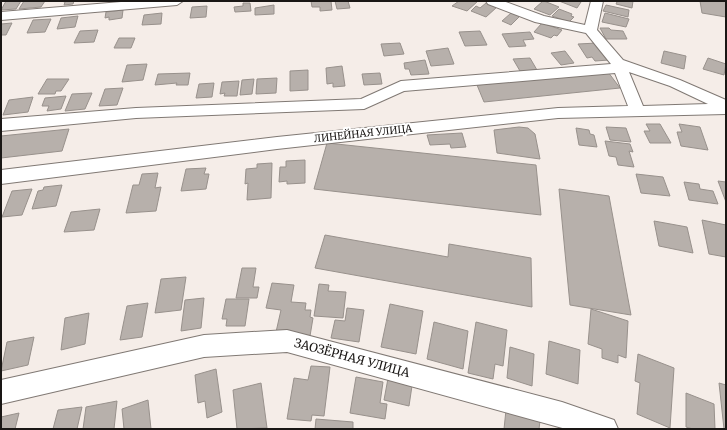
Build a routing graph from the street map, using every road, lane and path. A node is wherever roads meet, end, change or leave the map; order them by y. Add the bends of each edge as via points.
1 (177, 1) edge
2 (492, 1) edge
3 (597, 1) edge
4 (1, 16) edge
5 (590, 30) junction
6 (619, 65) junction
7 (726, 108) edge
8 (637, 110) junction
9 (1, 125) edge
10 (1, 177) edge
11 (1, 392) edge
12 (561, 422) edge
13 (605, 429) edge

1 - 4 street
2 - 5 street via 535,18
3 - 5 street
5 - 6 street
6 - 7 street via 675,83
6 - 8 street
6 - 9 street via 401,86 364,104 136,113
7 - 8 street, ЛИНЕЙНАЯ УЛИЦА
8 - 10 street, ЛИНЕЙНАЯ УЛИЦА via 550,114 276,143
11 - 12 street, ЗАОЗЁРНАЯ УЛИЦА via 204,346 287,341
12 - 13 street, ЗАОЗЁРНАЯ УЛИЦА

